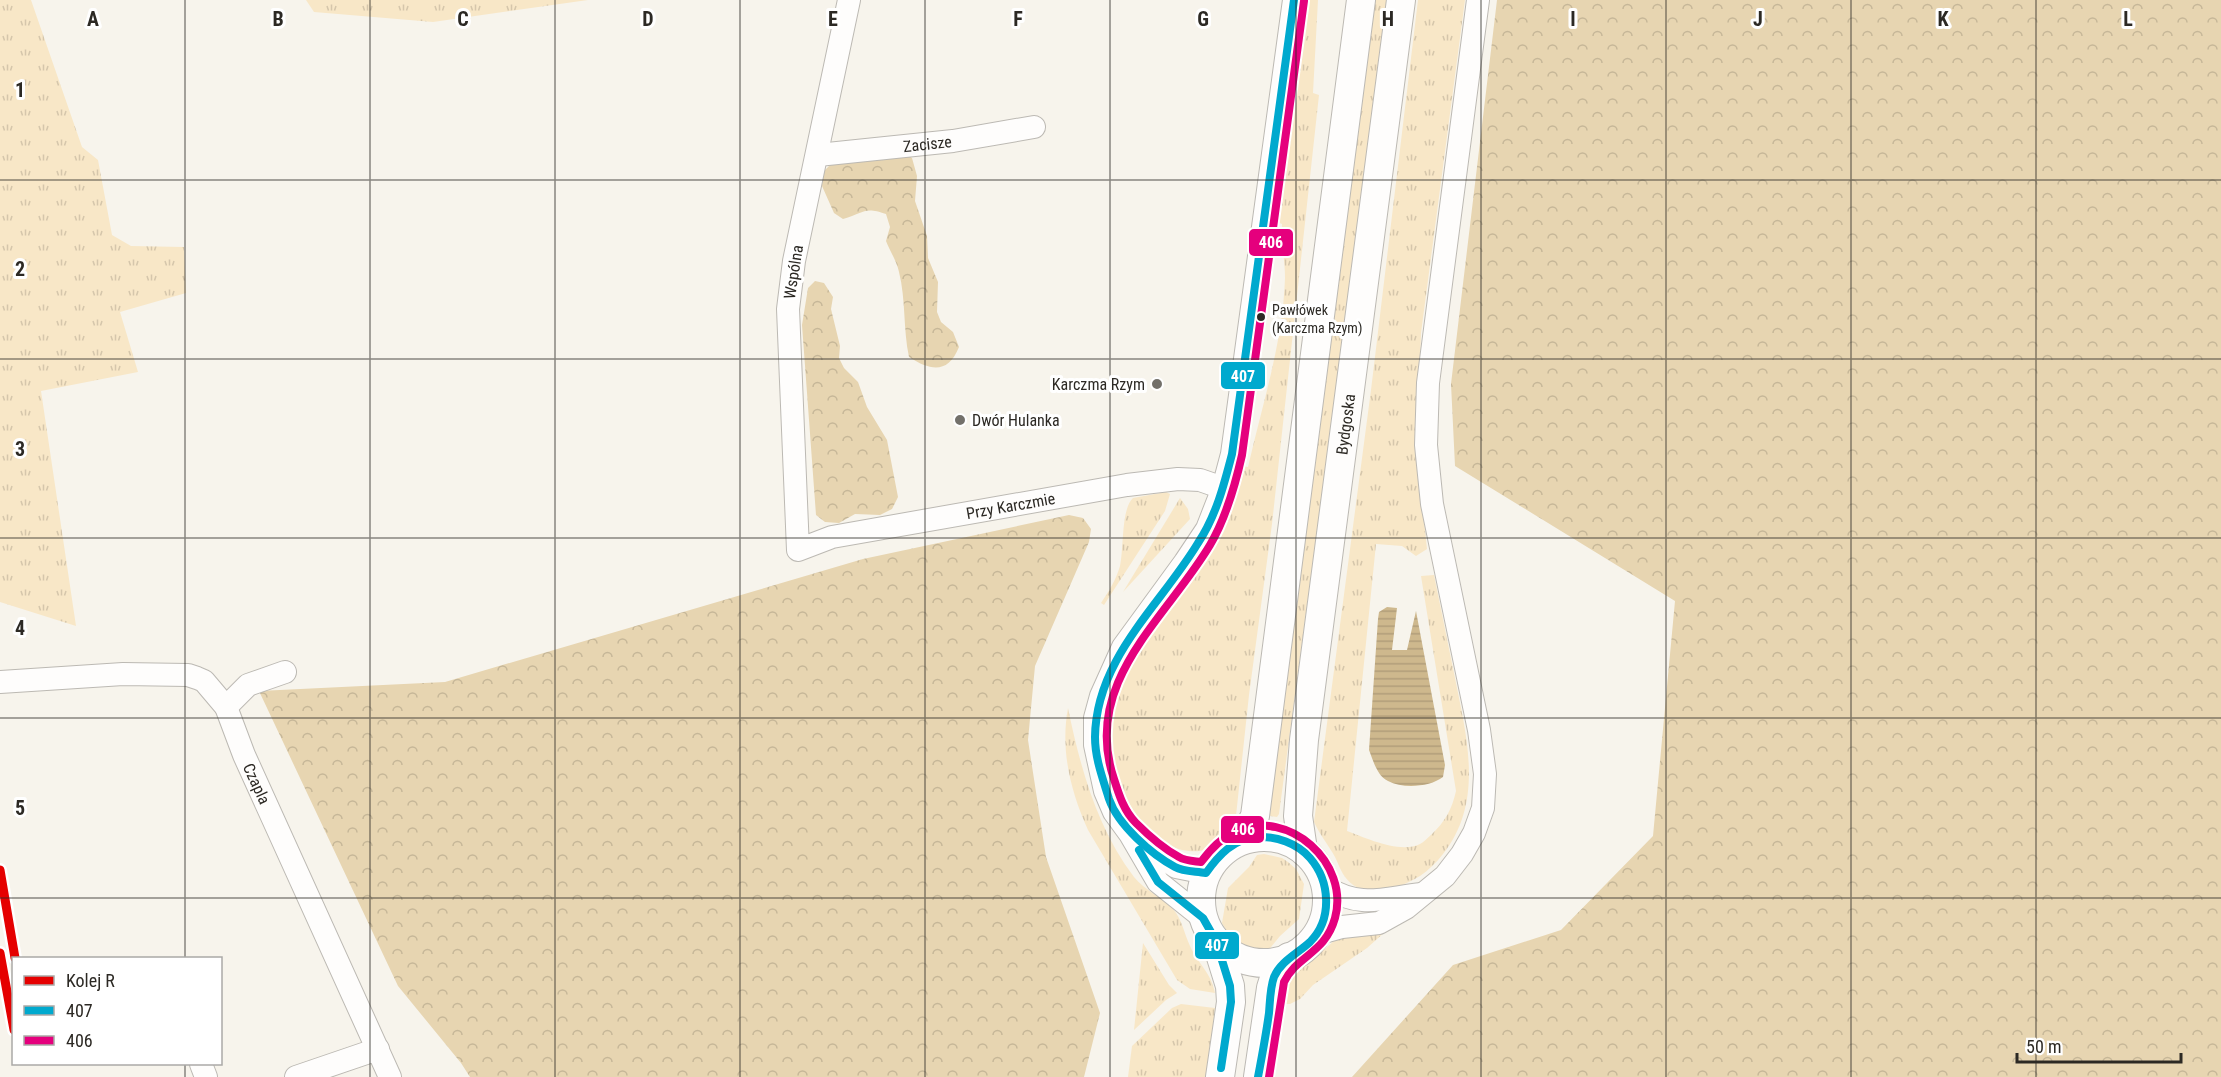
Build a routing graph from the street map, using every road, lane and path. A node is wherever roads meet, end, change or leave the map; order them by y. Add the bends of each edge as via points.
1 (849, 0) edge
2 (1294, 0) edge
3 (1361, 0) edge
4 (1401, 0) edge
5 (1478, 0) edge
6 (1034, 127) dead end
7 (818, 155) junction
8 (1223, 488) junction
9 (798, 550) joint
10 (285, 672) dead end
11 (0, 682) edge
12 (226, 707) junction
13 (1130, 834) junction
14 (1236, 842) junction
15 (1303, 850) junction
16 (1206, 873) junction
17 (1325, 887) junction
18 (1423, 894) junction
19 (1210, 930) junction
20 (1317, 934) junction
21 (1289, 957) junction
22 (378, 1049) junction
23 (296, 1077) edge
24 (390, 1077) edge
25 (1220, 1077) edge
26 (1258, 1077) edge

1 - 7 street, Wspólna
2 - 8 street via 1232,454
3 - 14 main road via 1255,816
4 - 15 main road, Bydgoska via 1303,751 1298,816
5 - 18 street via 1428,383 1426,445 1432,504 1479,730 1485,774 1483,808 1462,854 1445,876
6 - 7 street, Zacisze via 953,141
7 - 9 street, Wspólna via 794,261 788,309
8 - 9 street, Przy Karczmie via 1200,480 1178,479 1127,484 832,537
8 - 13 street via 1207,528 1123,646 1095,718 1095,745 1105,791
10 - 12 street via 248,685
11 - 12 street, Czapla via 123,674 188,675 204,681
12 - 22 street, Czapla via 244,755
13 - 16 street via 1176,867
13 - 19 street via 1158,882
14 - 15 main road via 1270,837
14 - 16 main road via 1219,855
15 - 17 main road via 1321,873
16 - 19 main road via 1201,895
17 - 18 street via 1352,900
17 - 20 main road via 1327,903
18 - 20 street via 1379,923
19 - 21 main road via 1231,954 1250,961 1270,963
19 - 25 main road via 1230,986
20 - 21 main road via 1305,948
21 - 26 main road via 1276,972 1271,988
22 - 23 street
22 - 24 street, Czapla

